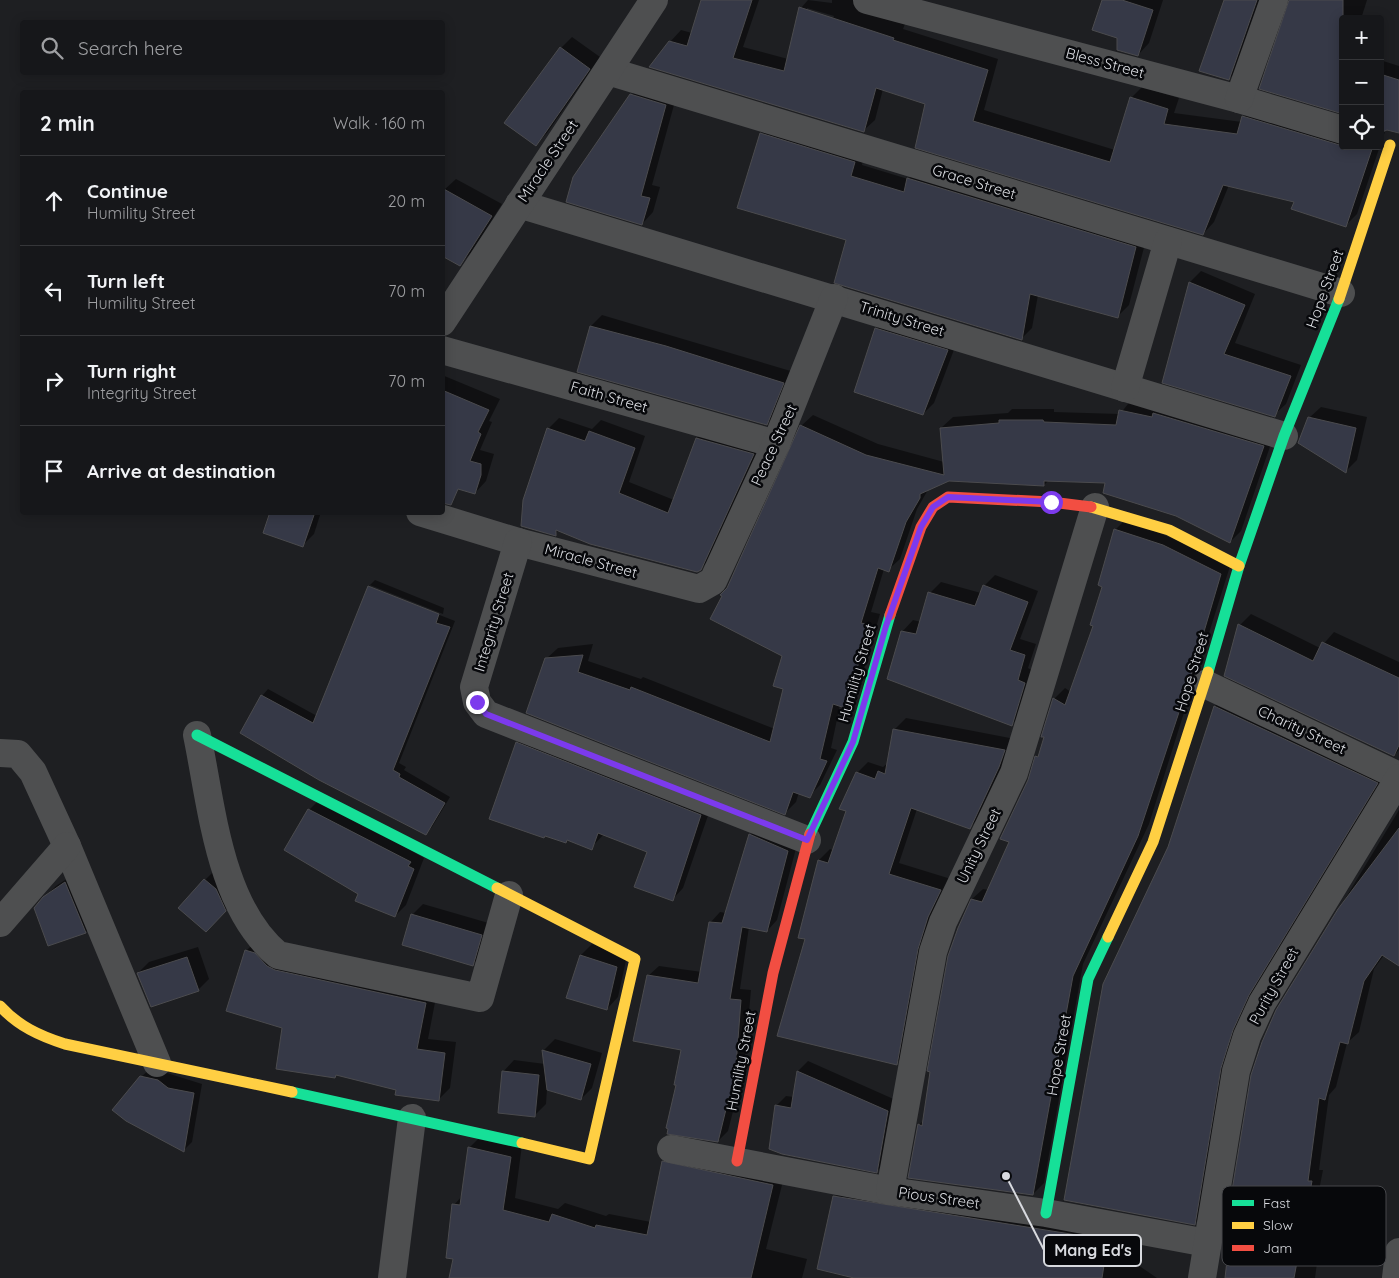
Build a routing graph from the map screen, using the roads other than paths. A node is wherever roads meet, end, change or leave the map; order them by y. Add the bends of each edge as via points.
1 (654, 0) edge
2 (867, 0) edge
3 (1274, 0) edge
4 (608, 71) junction
5 (1239, 99) junction
6 (1339, 129) edge
7 (1390, 145) edge
8 (519, 204) junction
9 (1168, 241) junction
10 (1341, 293) junction
11 (834, 298) junction
12 (445, 317) edge
13 (445, 351) edge
14 (1125, 388) junction
15 (1284, 436) junction
16 (776, 444) junction
17 (1095, 507) junction
18 (430, 515) edge
19 (518, 542) junction
20 (1239, 566) junction
21 (706, 587) joint
22 (1205, 684) junction
23 (197, 735) joint
24 (0, 753) edge
25 (1399, 777) edge
26 (807, 840) junction
27 (67, 846) junction
28 (509, 896) junction
29 (0, 923) edge
30 (0, 1006) edge
31 (157, 1063) junction
32 (412, 1118) junction
33 (671, 1149) dead end
34 (737, 1161) junction
35 (890, 1192) junction
36 (1046, 1213) junction
37 (1207, 1243) junction
38 (1399, 1252) edge
39 (392, 1278) edge
40 (1202, 1278) edge
41 (1396, 1278) edge

1 - 4 street, Miracle Street
2 - 5 street, Bless Street
3 - 5 street
4 - 8 street, Miracle Street
4 - 9 street, Grace Street
5 - 6 street, Bless Street
7 - 10 street, Hope Street
8 - 11 street, Trinity Street
8 - 12 street, Miracle Street
9 - 10 street, Grace Street
9 - 14 street
10 - 15 street, Hope Street
11 - 14 street, Trinity Street
11 - 16 street, Peace Street
13 - 16 street, Faith Street
14 - 15 street, Trinity Street
15 - 20 street, Hope Street
16 - 21 street, Peace Street via 713,582
17 - 20 street, Humility Street via 1169,530
17 - 26 street, Humility Street via 948,497 933,507 921,527 886,626 853,742
17 - 35 street, Unity Street via 1014,773 943,922 933,952
18 - 19 street, Miracle Street
19 - 21 street, Miracle Street via 699,589
19 - 26 street, Integrity Street via 474,687 477,702 486,714
20 - 22 street, Hope Street
22 - 25 street, Charity Street
22 - 36 street, Hope Street via 1153,842 1088,979
23 - 28 street
23 - 28 street via 221,850 238,902 262,941 278,954 480,998
24 - 27 street via 18,754 33,772
25 - 37 street, Purity Street via 1262,1003 1247,1036 1236,1071
26 - 34 street, Humility Street via 773,973
27 - 29 street
27 - 31 street
28 - 32 street via 634,959 589,1159
30 - 31 street via 8,1016 34,1034 65,1044
31 - 32 street
32 - 39 street
33 - 34 street, Pious Street
34 - 35 street, Pious Street
35 - 36 street, Pious Street
36 - 37 street, Pious Street
37 - 40 street, Purity Street
38 - 41 street

